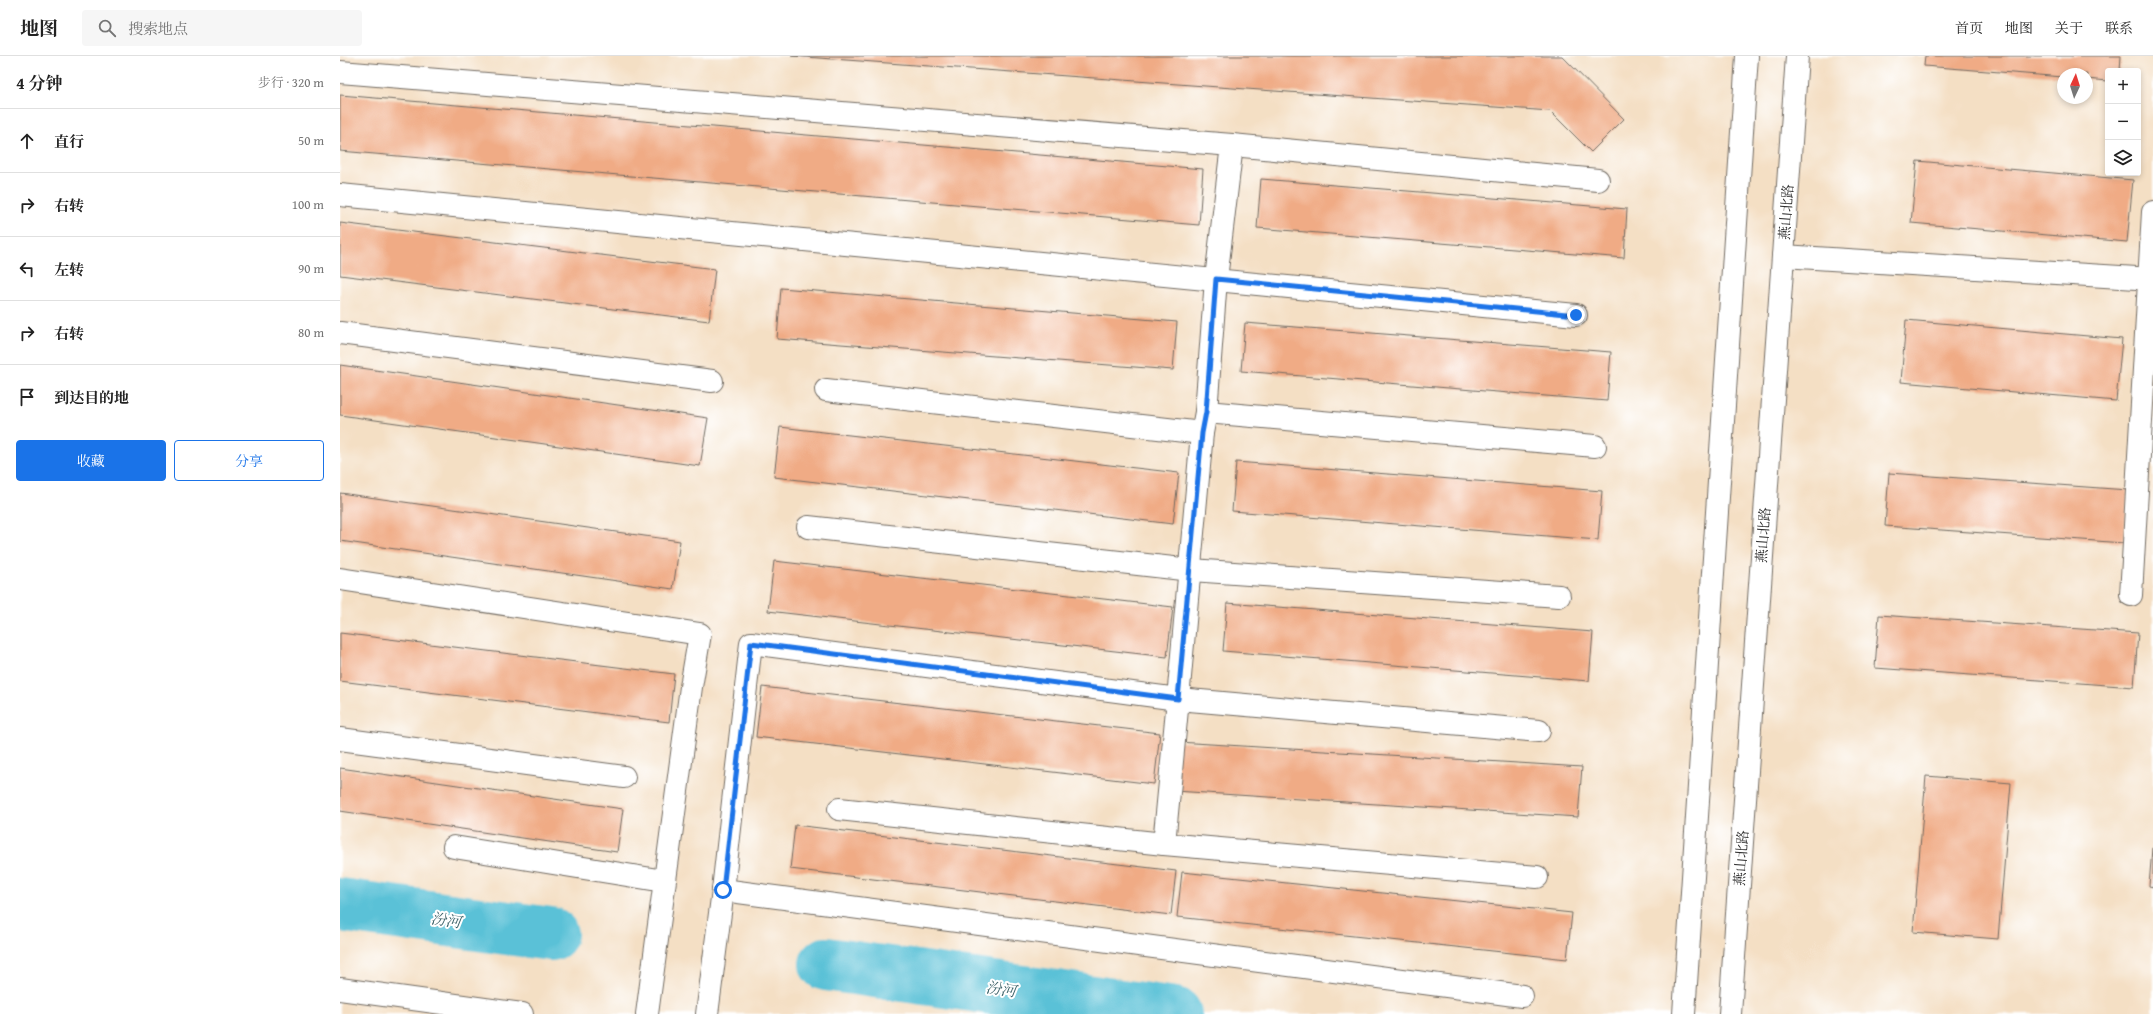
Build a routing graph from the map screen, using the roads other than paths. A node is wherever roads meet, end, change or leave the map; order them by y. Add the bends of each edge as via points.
1 (1747, 56) edge
2 (1797, 56) edge
3 (340, 72) edge
4 (1232, 145) junction
5 (1598, 180) dead end
6 (340, 195) edge
7 (2153, 212) edge
8 (1783, 256) junction
9 (1216, 279) junction
10 (2151, 279) edge
11 (1576, 315) dead end
12 (340, 333) edge
13 (712, 381) dead end
14 (826, 390) dead end
15 (1204, 422) junction
16 (1595, 446) dead end
17 (808, 527) dead end
18 (1191, 570) junction
19 (340, 579) edge
20 (2131, 595) dead end
21 (1559, 596) dead end
22 (1178, 699) junction
23 (1539, 731) dead end
24 (340, 738) edge
25 (624, 777) dead end
26 (839, 809) dead end
27 (1164, 844) junction
28 (454, 847) dead end
29 (1537, 877) dead end
30 (664, 881) junction
31 (723, 890) junction
32 (340, 989) edge
33 (1522, 996) dead end
34 (1684, 1004) edge
35 (1733, 1009) edge
36 (522, 1014) edge
37 (647, 1014) edge
38 (707, 1014) edge
39 (1675, 1014) edge

1 - 34 street
2 - 8 street, 燕山北路
3 - 4 street
4 - 5 street
4 - 9 street
6 - 9 street
7 - 10 street
8 - 10 street
8 - 35 street, 燕山北路
9 - 11 street
9 - 15 street
10 - 20 street
12 - 13 street
14 - 15 street
15 - 16 street
15 - 18 street
17 - 18 street
18 - 21 street
18 - 22 street
19 - 30 street via 700,634
22 - 23 street
22 - 27 street
22 - 31 street via 751,643
24 - 25 street
26 - 27 street
27 - 29 street
28 - 30 street
30 - 37 street
31 - 33 street
31 - 38 street
32 - 36 street
34 - 39 street

